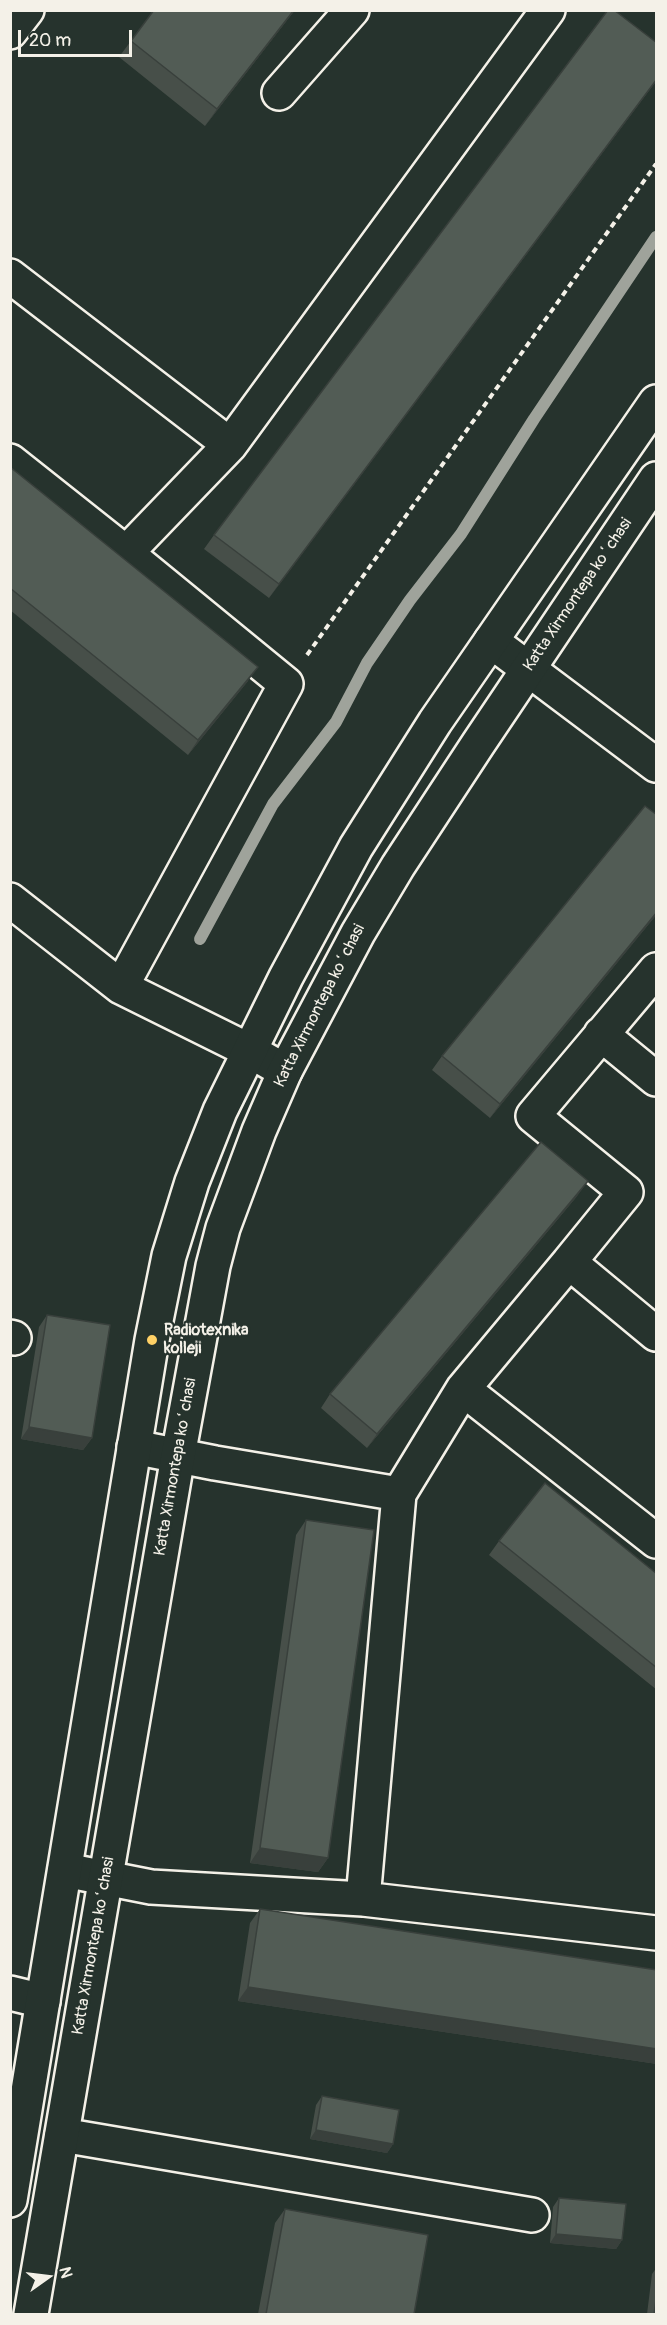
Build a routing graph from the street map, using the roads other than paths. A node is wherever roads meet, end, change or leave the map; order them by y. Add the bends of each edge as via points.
1 (27, 10) edge
2 (352, 10) edge
3 (548, 10) edge
4 (10, 32) edge
5 (279, 93) dead end
6 (10, 276) edge
7 (657, 402) edge
8 (230, 446) junction
9 (10, 461) edge
10 (657, 479) edge
11 (126, 553) junction
12 (491, 641) junction
13 (527, 670) junction
14 (657, 765) edge
15 (10, 900) edge
16 (657, 970) edge
17 (121, 987) junction
18 (601, 1034) junction
19 (250, 1051) junction
20 (285, 1071) junction
21 (657, 1079) edge
22 (568, 1262) junction
23 (657, 1334) edge
24 (463, 1389) junction
25 (134, 1447) junction
26 (178, 1456) junction
27 (399, 1494) junction
28 (657, 1541) edge
29 (64, 1870) junction
30 (105, 1878) junction
31 (363, 1899) junction
32 (657, 1934) edge
33 (10, 1993) edge
34 (43, 2001) junction
35 (62, 2135) junction
36 (10, 2200) edge
37 (531, 2215) dead end
38 (31, 2314) edge

1 - 4 main road
2 - 5 main road
3 - 8 main road
6 - 8 main road
7 - 12 main road
8 - 11 main road
9 - 11 main road
10 - 13 main road, Katta Xirmontepa koʻchasi
11 - 17 main road via 286,684
12 - 13 main road
12 - 19 main road via 356,847
13 - 14 main road
13 - 20 main road, Katta Xirmontepa koʻchasi via 398,866
15 - 17 main road
16 - 18 main road
17 - 19 main road
18 - 21 main road
18 - 22 main road via 533,1116 626,1192
19 - 20 main road
19 - 25 main road via 220,1111 177,1228
20 - 26 main road, Katta Xirmontepa koʻchasi via 223,1228
22 - 23 main road
22 - 24 main road
24 - 27 main road
24 - 28 main road
25 - 26 main road
25 - 29 main road
26 - 27 main road
26 - 30 main road, Katta Xirmontepa koʻchasi
27 - 31 main road
29 - 30 main road
29 - 34 main road
30 - 31 main road via 150,1887
30 - 35 main road, Katta Xirmontepa koʻchasi
31 - 32 main road
33 - 34 main road
34 - 36 main road
35 - 37 main road
35 - 38 main road, Katta Xirmontepa koʻchasi

